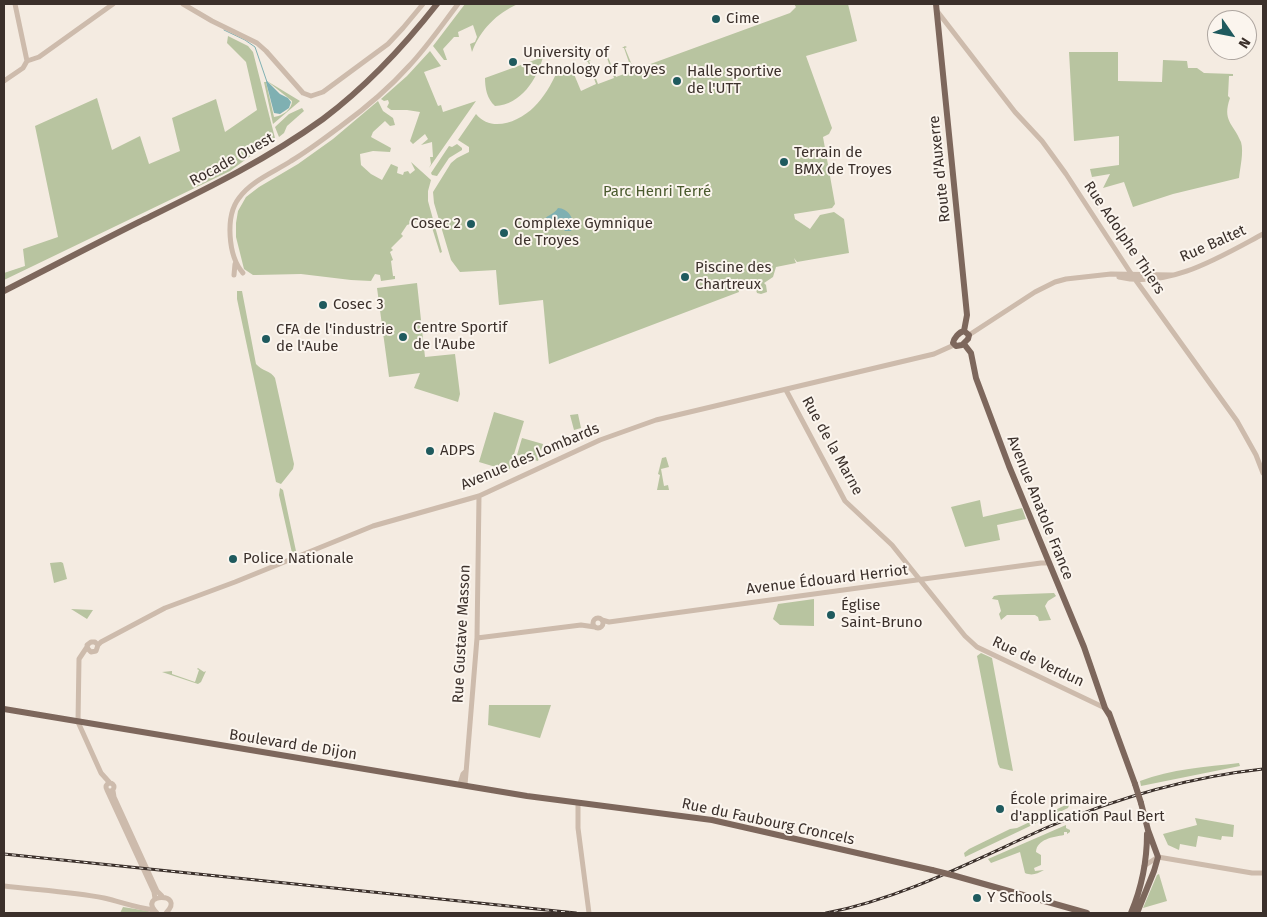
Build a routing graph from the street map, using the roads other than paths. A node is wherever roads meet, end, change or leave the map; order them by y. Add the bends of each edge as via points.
1 (15, 4) edge
2 (114, 4) edge
3 (183, 4) edge
4 (423, 4) edge
5 (437, 4) edge
6 (458, 4) edge
7 (936, 4) edge
8 (937, 11) junction
9 (938, 24) junction
10 (949, 27) junction
11 (27, 61) junction
12 (4, 81) edge
13 (1263, 234) edge
14 (235, 256) junction
15 (243, 273) dead end
16 (1103, 275) junction
17 (1132, 275) junction
18 (1173, 275) junction
19 (234, 276) dead end
20 (1136, 280) junction
21 (4, 291) edge
22 (966, 333) junction
23 (954, 344) junction
24 (964, 344) junction
25 (786, 390) junction
26 (1263, 473) edge
27 (479, 496) junction
28 (1048, 564) junction
29 (921, 580) junction
30 (594, 619) junction
31 (602, 620) junction
32 (609, 622) junction
33 (581, 625) junction
34 (595, 626) junction
35 (602, 626) junction
36 (477, 638) junction
37 (98, 643) junction
38 (977, 647) joint
39 (88, 649) junction
40 (1104, 705) junction
41 (4, 709) edge
42 (78, 722) junction
43 (463, 785) junction
44 (109, 787) junction
45 (578, 803) junction
46 (1148, 830) junction
47 (1158, 857) junction
48 (1150, 865) junction
49 (1263, 873) edge
50 (4, 886) edge
51 (162, 896) junction
52 (154, 901) junction
53 (133, 906) junction
54 (155, 912) edge
55 (168, 913) edge
56 (589, 913) edge
57 (1087, 913) edge
58 (1131, 913) edge
59 (1137, 913) edge

1 - 11 street
2 - 11 street via 39,57
3 - 4 street via 257,43 298,90 312,96 323,92 388,44
5 - 21 main road, Rocade Ouest via 366,83 324,118 275,152
6 - 14 street via 409,67 388,86 342,125 245,190 231,216 230,236
7 - 8 main road, Route d'Auxerre
8 - 9 main road, Route d'Auxerre
8 - 10 street, Rue Adolphe Thiers
9 - 10 street
9 - 22 main road, Route d'Auxerre via 967,315
10 - 17 street, Rue Adolphe Thiers via 1014,112 1047,147
11 - 12 street via 23,68
13 - 18 street, Rue Baltet via 1214,260
14 - 15 street
14 - 19 street
16 - 17 street, Rue Baltet
16 - 20 street, Rue Baltet
16 - 22 street via 1050,284
17 - 18 street, Rue Baltet
17 - 20 street, Rue Adolphe Thiers
18 - 20 street, Rue Baltet
20 - 26 street, Rue Adolphe Thiers via 1237,420
22 - 23 main road via 961,332 954,339
22 - 24 main road via 968,339
23 - 24 main road via 958,347
23 - 25 street, Avenue des Lombards via 931,355
24 - 28 main road, Avenue Anatole France via 971,353 979,386
25 - 27 street, Avenue des Lombards via 626,430
25 - 29 street, Rue de la Marne via 845,500 892,545
27 - 36 street, Rue Gustave Masson
27 - 37 street, Avenue des Lombards via 373,526 165,608
28 - 29 street, Avenue Édouard Herriot
28 - 40 main road, Avenue Anatole France
29 - 32 street, Avenue Édouard Herriot
29 - 38 street, Rue de la Marne
30 - 31 street
30 - 33 street
30 - 34 street
31 - 32 street, Avenue Édouard Herriot
31 - 35 street
32 - 35 street, Avenue Édouard Herriot
33 - 34 street
33 - 36 street
34 - 35 street
36 - 43 street, Rue Gustave Masson
37 - 39 street via 91,642
37 - 39 street via 96,651
38 - 40 street, Rue de Verdun
39 - 42 street via 79,659
40 - 46 main road, Avenue Anatole France, bridge via 1135,784
41 - 42 main road, Boulevard de Dijon
42 - 43 main road, Boulevard de Dijon
42 - 44 street
43 - 45 main road, Boulevard de Dijon
44 - 51 street
44 - 52 street via 154,892
45 - 56 street
45 - 57 main road, Rue du Faubourg Croncels, bridge via 712,820 932,870
46 - 47 main road, Avenue Anatole France
46 - 48 main road
47 - 48 main road
47 - 49 street
48 - 58 main road
48 - 59 main road
50 - 53 street via 105,898
51 - 52 street
51 - 55 street via 170,902
52 - 53 street
52 - 54 street
53 - 54 street

